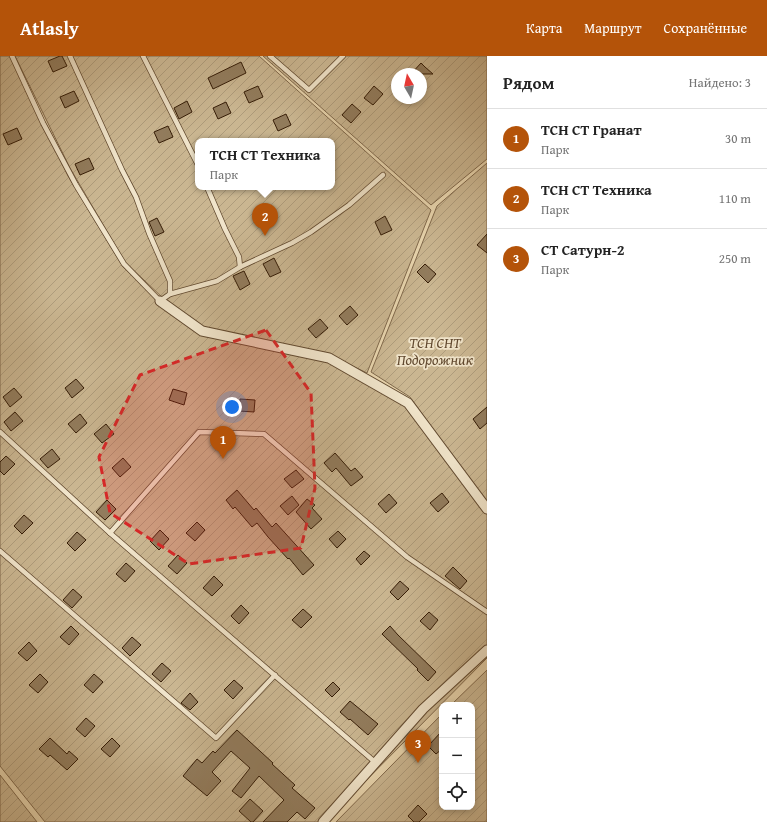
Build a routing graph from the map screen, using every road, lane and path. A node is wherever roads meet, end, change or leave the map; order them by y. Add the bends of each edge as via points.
1 (12, 56) edge
2 (70, 56) edge
3 (143, 56) edge
4 (270, 56) edge
5 (343, 56) edge
6 (195, 159) edge
7 (383, 175) dead end
8 (208, 190) edge
9 (240, 267) junction
10 (170, 294) junction
11 (160, 301) junction
12 (0, 432) edge
13 (487, 509) edge
14 (110, 533) junction
15 (0, 551) edge
16 (487, 612) edge
17 (487, 650) edge
18 (275, 675) junction
19 (376, 762) junction
20 (323, 822) edge

1 - 11 lane via 76,186 124,264
2 - 10 lane via 136,197 170,281
3 - 6 lane
4 - 5 lane via 309,90
7 - 9 lane via 349,205 311,232 292,244
8 - 9 lane via 239,257
9 - 10 lane via 217,281
10 - 11 lane
11 - 13 street via 202,331 329,358 408,403
12 - 14 lane
14 - 16 lane via 200,432 264,434 407,557
14 - 18 lane
15 - 18 lane via 216,738
17 - 19 street via 423,709
18 - 19 lane
19 - 20 street

